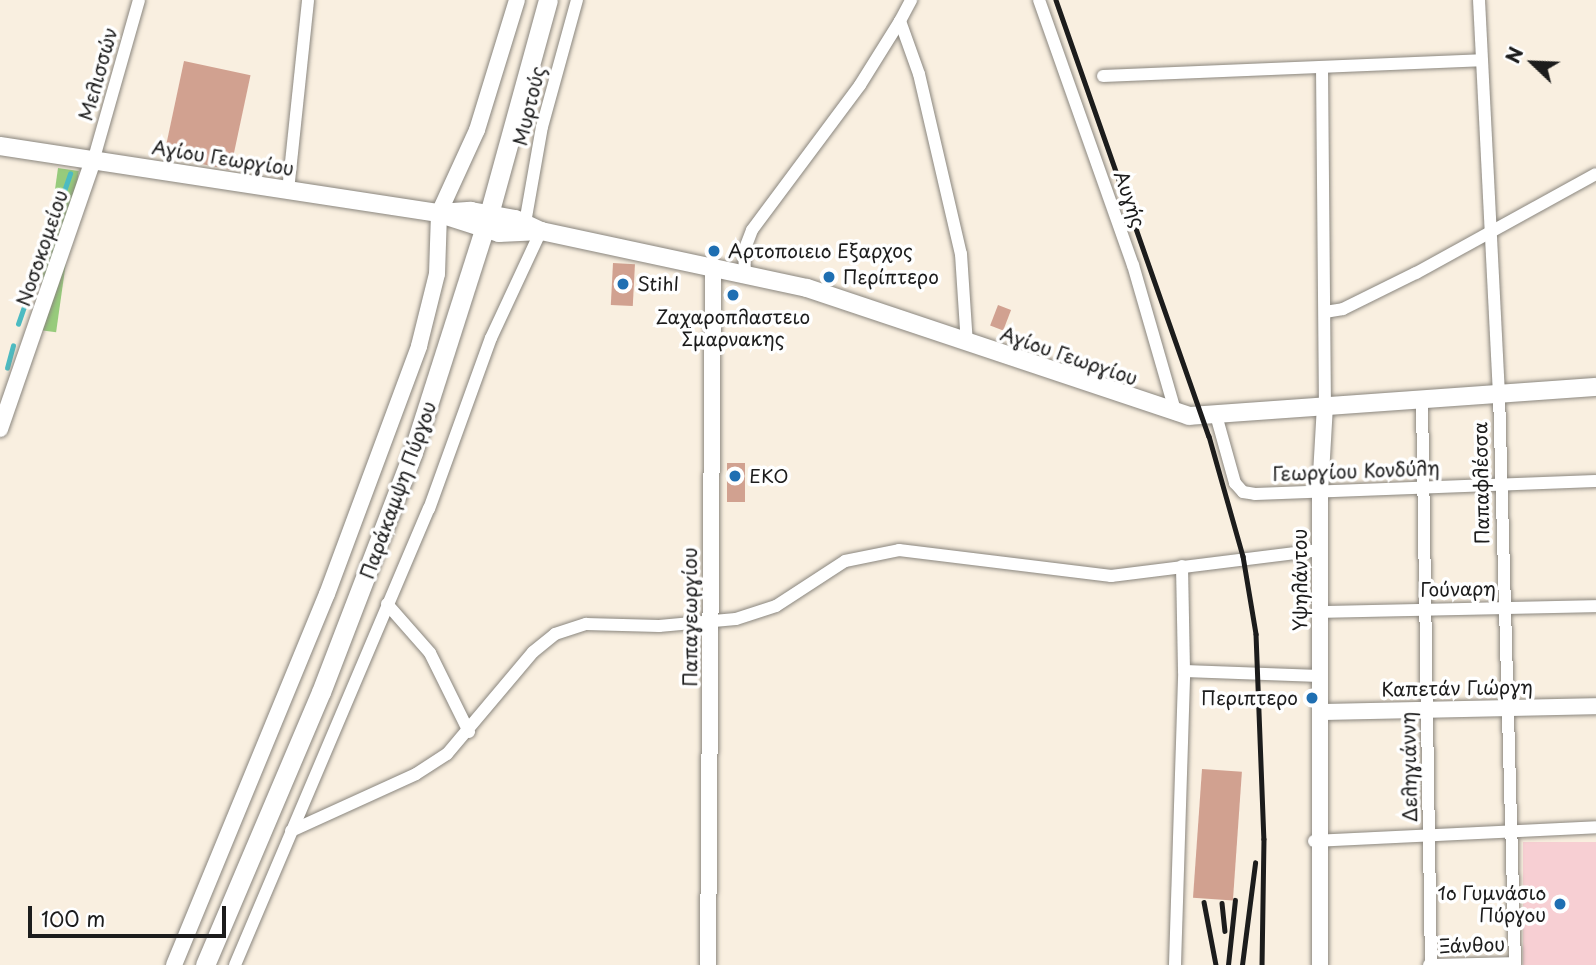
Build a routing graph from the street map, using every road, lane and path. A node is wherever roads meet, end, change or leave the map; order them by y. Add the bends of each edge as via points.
1 (139, 0) edge
2 (308, 0) edge
3 (517, 0) edge
4 (548, 0) edge
5 (577, 0) edge
6 (911, 0) edge
7 (1039, 0) edge
8 (1479, 0) edge
9 (900, 21) junction
10 (1481, 60) junction
11 (1322, 67) junction
12 (1103, 76) dead end
13 (0, 146) edge
14 (94, 158) junction
15 (1596, 174) edge
16 (288, 191) junction
17 (439, 213) junction
18 (487, 222) junction
19 (533, 227) junction
20 (1490, 229) junction
21 (713, 269) junction
22 (745, 275) junction
23 (1325, 312) junction
24 (967, 344) junction
25 (1596, 387) edge
26 (1499, 394) junction
27 (1422, 400) junction
28 (1325, 404) junction
29 (1176, 414) junction
30 (1216, 415) junction
31 (0, 429) edge
32 (1596, 481) edge
33 (1500, 484) junction
34 (1424, 489) junction
35 (1320, 492) junction
36 (1321, 550) junction
37 (1182, 566) junction
38 (387, 604) junction
39 (1596, 606) edge
40 (1502, 608) junction
41 (1423, 610) junction
42 (1321, 612) junction
43 (711, 621) junction
44 (1184, 671) junction
45 (1320, 676) junction
46 (1596, 706) edge
47 (1507, 708) junction
48 (1428, 710) junction
49 (1320, 712) junction
50 (469, 732) junction
51 (1596, 827) edge
52 (291, 831) junction
53 (1514, 831) junction
54 (1430, 837) junction
55 (1318, 841) junction
56 (1515, 964) edge
57 (174, 965) edge
58 (205, 965) edge
59 (235, 965) edge
60 (708, 965) edge
61 (1175, 965) edge
62 (1312, 965) edge
63 (1320, 965) edge
64 (1430, 965) edge

1 - 14 street, Μελισσών
2 - 16 street
3 - 17 street via 488,98
4 - 18 highway, Παράκαμψη Πύργου
5 - 19 street, Μυρτούς via 542,127
6 - 9 street
7 - 29 street, Αυγής via 1133,265
8 - 10 street, Παπαφλέσσα
9 - 22 street via 860,85 752,230 744,251
9 - 24 street via 919,74 961,254
10 - 11 street
10 - 20 street, Παπαφλέσσα
11 - 12 street
11 - 23 street
13 - 14 main road, Αγίου Γεωργίου
14 - 16 main road, Αγίου Γεωργίου
14 - 31 street, Νοσοκομείου
15 - 20 street
16 - 17 main road, Αγίου Γεωργίου
17 - 18 main road, Αγίου Γεωργίου
17 - 57 street via 437,274 419,346 327,594
18 - 19 main road, Αγίου Γεωργίου via 512,234
18 - 58 highway, Παράκαμψη Πύργου via 387,525
19 - 21 main road, Αγίου Γεωργίου
19 - 38 street, Μυρτούς via 429,509
20 - 23 street via 1392,285 1343,309
20 - 26 street, Παπαφλέσσα
21 - 22 main road, Αγίου Γεωργίου
21 - 43 street, Παπαγεωργίου
22 - 24 main road, Αγίου Γεωργίου via 807,288
23 - 28 street
24 - 29 main road, Αγίου Γεωργίου
25 - 26 main road, Αγίου Γεωργίου
26 - 27 main road, Αγίου Γεωργίου
26 - 33 street, Παπαφλέσσα
27 - 28 main road, Αγίου Γεωργίου
27 - 34 street, Δεληγιάννη
28 - 30 main road, Αγίου Γεωργίου
28 - 35 street, Υψηλάντου
29 - 30 main road, Αγίου Γεωργίου
30 - 35 street, Γεωργίου Κονδύλη via 1235,483 1243,492
32 - 33 street, Γεωργίου Κονδύλη
33 - 34 street, Γεωργίου Κονδύλη
33 - 40 street, Παπαφλέσσα
34 - 35 street, Γεωργίου Κονδύλη
34 - 41 street, Δεληγιάννη
35 - 36 street, Υψηλάντου
36 - 37 street
36 - 42 street, Υψηλάντου
37 - 43 street via 1111,576 899,550 845,561 776,606
37 - 44 street
38 - 50 street via 430,653
38 - 52 street, Μυρτούς
39 - 40 street, Γούναρη
40 - 41 street, Γούναρη
40 - 47 street, Παπαφλέσσα
41 - 42 street, Γούναρη
41 - 48 street, Δεληγιάννη
42 - 45 street, Υψηλάντου
43 - 50 street via 659,626 609,622 555,634 514,673
43 - 60 street, Παπαγεωργίου
44 - 45 street
44 - 61 street
45 - 49 street, Υψηλάντου
46 - 47 street, Καπετάν Γιώργη
47 - 48 street, Καπετάν Γιώργη
47 - 53 street, Παπαφλέσσα
48 - 49 street, Καπετάν Γιώργη
48 - 54 street, Δεληγιάννη
49 - 55 street, Υψηλάντου
50 - 52 street via 416,774
51 - 53 street
52 - 59 street, Μυρτούς
53 - 54 street
53 - 56 street, Παπαφλέσσα
54 - 55 street
54 - 64 street, Δεληγιάννη
55 - 62 street, Υψηλάντου
55 - 63 street, Υψηλάντου
56 - 64 street, Ξάνθου

